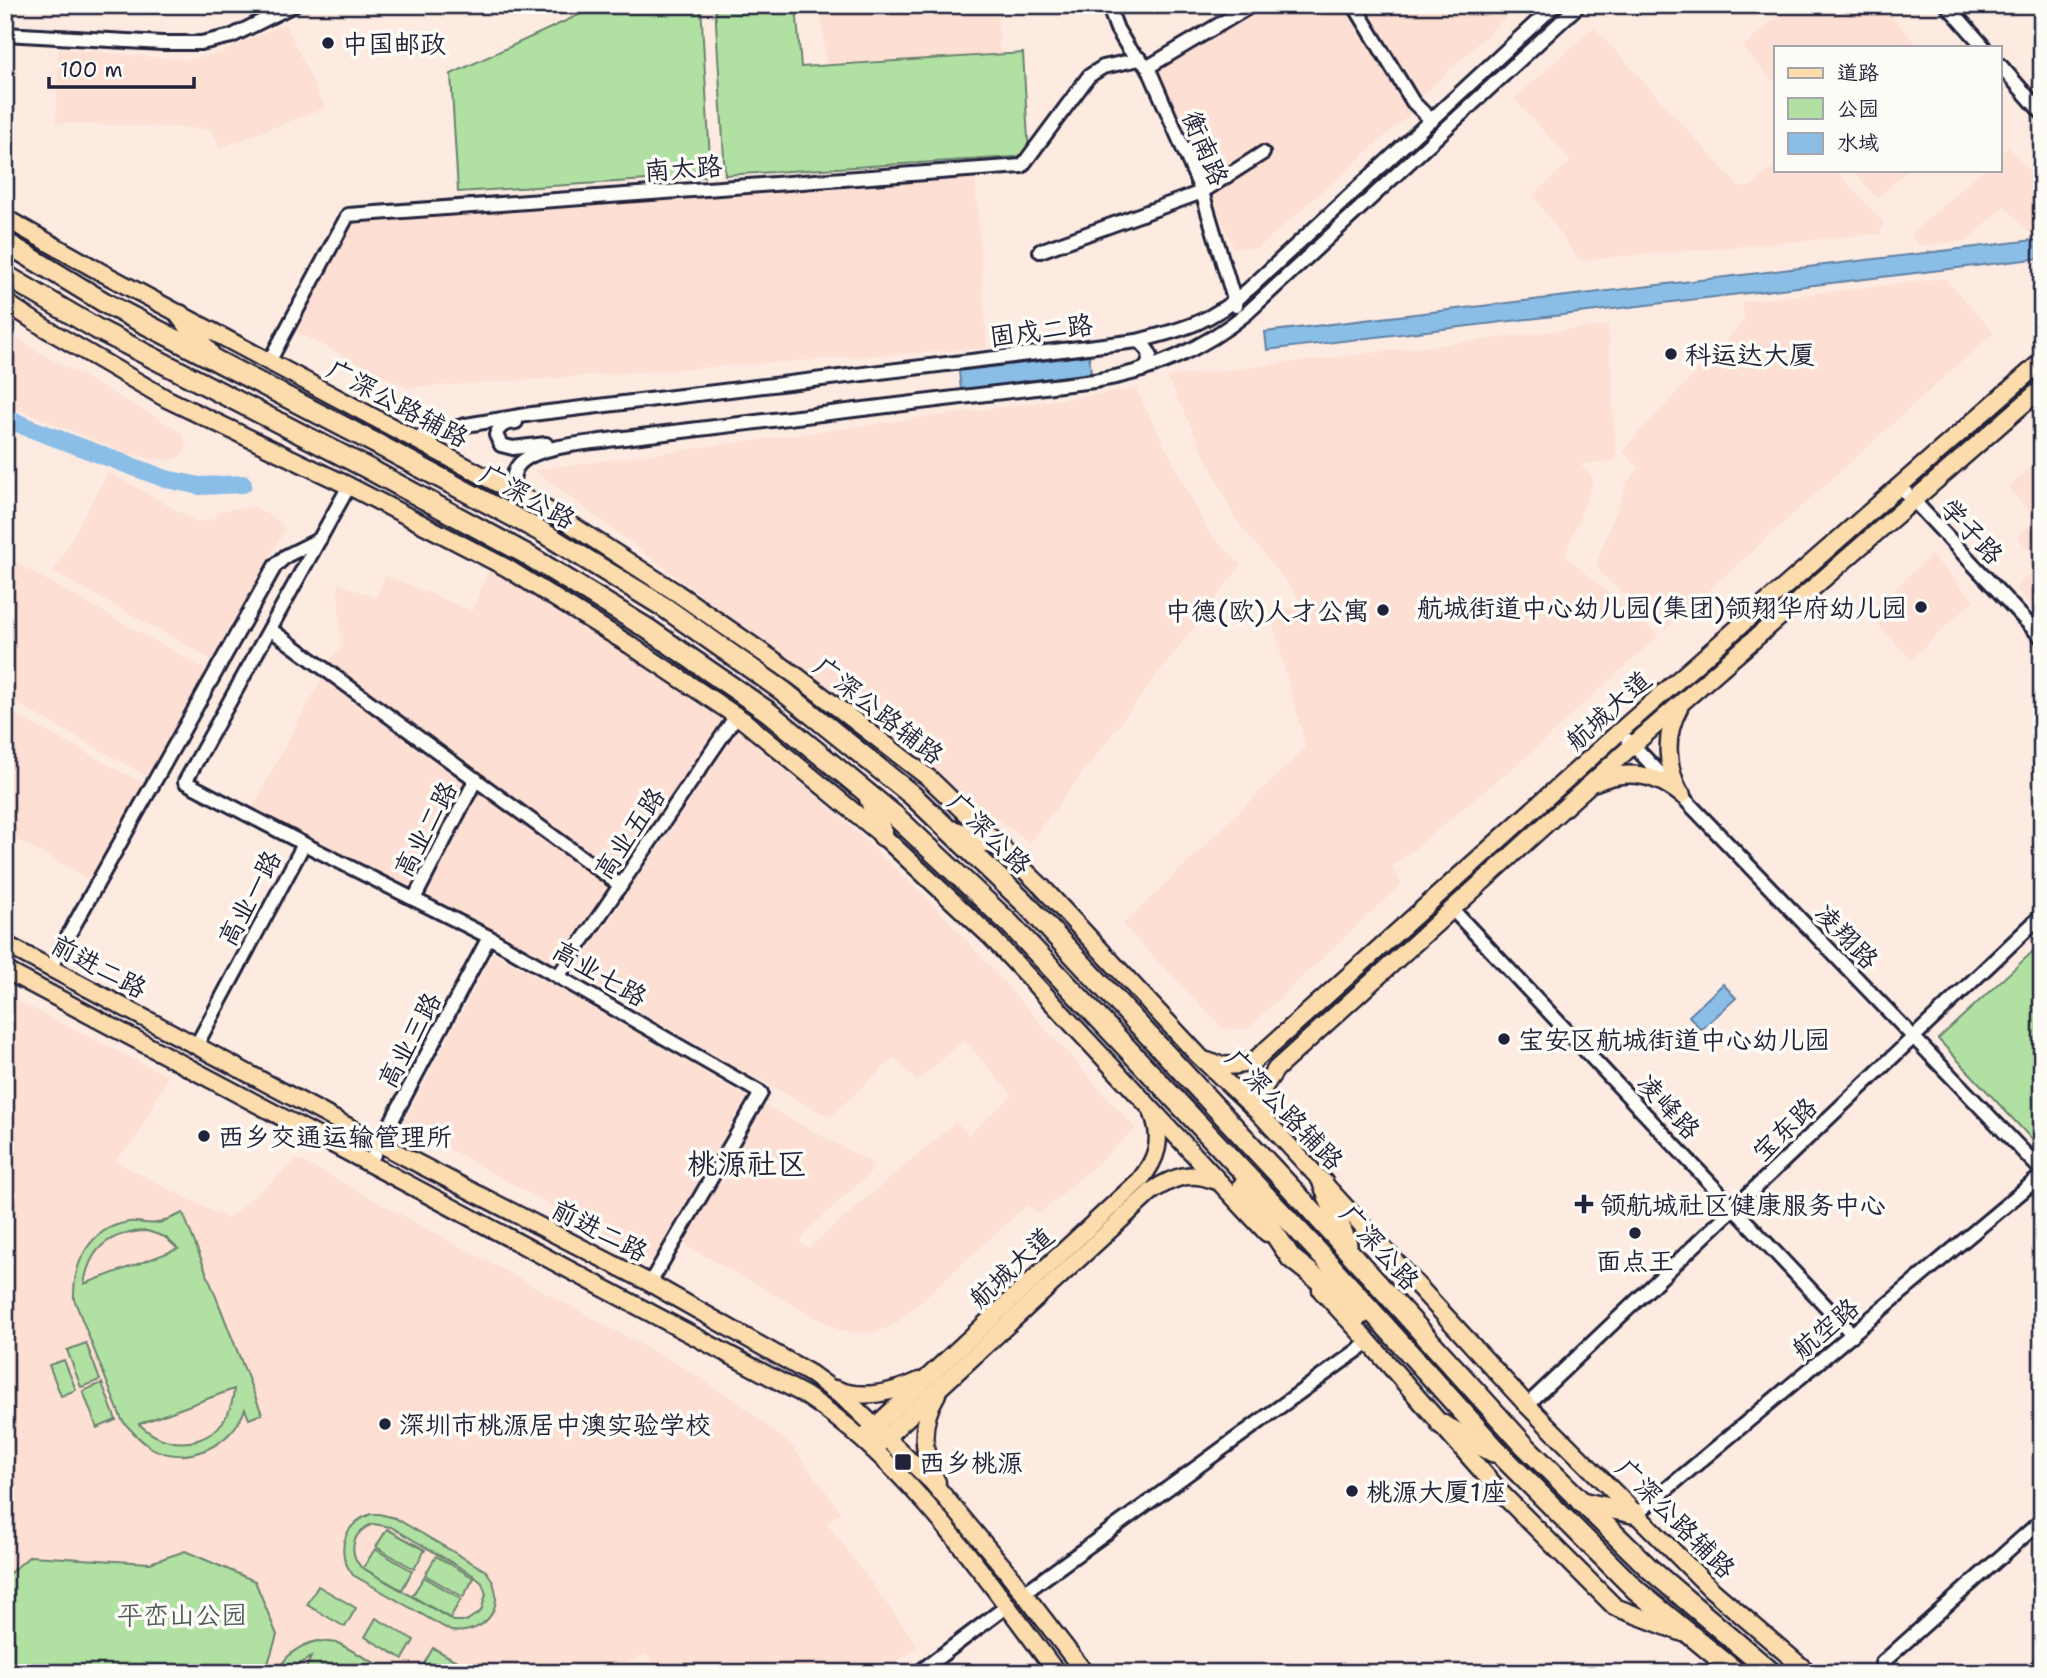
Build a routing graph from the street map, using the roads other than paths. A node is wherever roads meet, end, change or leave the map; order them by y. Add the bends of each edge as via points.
1 (294, 5) edge
2 (1108, 5) edge
3 (1252, 5) edge
4 (1354, 5) edge
5 (1555, 5) edge
6 (1579, 5) edge
7 (1947, 5) edge
8 (5, 34) edge
9 (1983, 46) edge
10 (1144, 63) junction
11 (2002, 67) edge
12 (2042, 113) edge
13 (1432, 121) junction
14 (1262, 153) dead end
15 (1202, 192) junction
16 (5, 218) edge
17 (5, 242) edge
18 (1040, 251) dead end
19 (5, 275) edge
20 (1235, 301) junction
21 (5, 302) edge
22 (180, 314) junction
23 (1239, 320) junction
24 (1137, 341) junction
25 (213, 359) junction
26 (2042, 361) edge
27 (269, 362) junction
28 (1143, 371) junction
29 (2042, 388) edge
30 (601, 405) junction
31 (413, 439) junction
32 (608, 440) junction
33 (1899, 485) junction
34 (349, 486) junction
35 (514, 493) junction
36 (1912, 499) junction
37 (320, 540) junction
38 (270, 629) junction
39 (2042, 638) edge
40 (1684, 700) junction
41 (736, 716) junction
42 (1621, 732) junction
43 (1633, 745) junction
44 (476, 779) junction
45 (1583, 791) junction
46 (867, 793) junction
47 (1682, 795) junction
48 (948, 829) junction
49 (883, 836) junction
50 (304, 844) junction
51 (1000, 846) junction
52 (621, 886) junction
53 (414, 899) junction
54 (1452, 909) junction
55 (2042, 915) edge
56 (489, 937) junction
57 (5, 944) edge
58 (50, 968) junction
59 (5, 970) edge
60 (559, 975) junction
61 (1312, 1009) junction
62 (1326, 1024) junction
63 (1913, 1037) junction
64 (196, 1046) junction
65 (1199, 1056) junction
66 (1153, 1112) junction
67 (1261, 1115) junction
68 (1213, 1142) junction
69 (380, 1144) junction
70 (369, 1164) junction
71 (2042, 1173) edge
72 (1218, 1181) junction
73 (1323, 1182) junction
74 (1734, 1208) junction
75 (1352, 1255) junction
76 (1291, 1258) junction
77 (650, 1283) junction
78 (1853, 1335) junction
79 (1369, 1342) junction
80 (1408, 1351) junction
81 (939, 1378) junction
82 (827, 1385) junction
83 (1527, 1405) junction
84 (1441, 1424) junction
85 (880, 1432) junction
86 (867, 1445) junction
87 (1505, 1459) junction
88 (947, 1499) junction
89 (1581, 1502) junction
90 (1637, 1514) junction
91 (2042, 1520) edge
92 (1024, 1593) junction
93 (1007, 1606) junction
94 (1694, 1637) junction
95 (1882, 1663) dead end
96 (2042, 1665) edge
97 (629, 1673) edge
98 (645, 1673) edge
99 (918, 1673) edge
100 (1057, 1673) edge
101 (1085, 1673) edge
102 (1737, 1673) edge
103 (1772, 1673) edge
104 (1809, 1673) edge
105 (2034, 1673) edge

1 - 8 street via 232,36 201,43
2 - 10 street, 衡南路 via 1129,49
3 - 10 street
4 - 13 street via 1413,102
5 - 13 street, 固戍二路
6 - 23 street
7 - 9 street
10 - 15 street, 衡南路
10 - 27 street, 南太路 via 1103,67 1089,76 1022,166 348,215
11 - 12 street
13 - 20 street, 固戍二路
14 - 15 street
15 - 18 street
15 - 20 street, 衡南路
16 - 22 main road, 广深公路辅路
17 - 25 highway, 广深公路 via 107,304
19 - 46 highway, 广深公路 via 535,559 767,711
20 - 23 street, 衡南路
20 - 24 street, 固戍二路 via 1194,326
21 - 34 main road via 167,399
22 - 25 highway
22 - 27 main road, 广深公路辅路
23 - 28 street via 1198,346
24 - 28 street via 1150,354
24 - 30 street, 固戍二路
25 - 48 highway, 广深公路 via 542,532 664,607 783,691
26 - 33 main road, 航城大道
27 - 31 main road, 广深公路辅路
28 - 32 street via 1094,382
29 - 36 main road, 航城大道
30 - 31 street, 固戍二路 via 489,420
30 - 32 street via 504,424 497,431 497,440 508,448
31 - 35 main road, 广深公路辅路
32 - 35 street via 528,456 515,470
33 - 36 street, 学子路
33 - 42 main road, 航城大道
34 - 37 street
34 - 41 main road via 507,568
35 - 51 main road, 广深公路辅路 via 677,593 798,677 930,779
36 - 39 street, 学子路
36 - 40 main road, 航城大道
37 - 38 street
37 - 58 street via 275,566
38 - 44 street
38 - 50 street via 186,782
40 - 43 main road, 航城大道
40 - 47 main road via 1671,726 1668,755
41 - 49 main road
41 - 52 street, 高业五路
42 - 43 street, 凌翔路
42 - 61 main road, 航城大道
43 - 45 main road, 航城大道
43 - 47 street, 凌翔路
44 - 52 street
44 - 53 street, 高业二路
45 - 47 main road via 1606,777 1633,774 1659,780
45 - 54 main road, 航城大道
46 - 49 highway
46 - 68 highway, 广深公路 via 1010,924
47 - 63 street, 凌翔路
48 - 51 highway
48 - 75 highway, 广深公路 via 1028,906
49 - 66 main road via 991,937
50 - 53 street, 高业一路
50 - 64 street, 高业一路
51 - 65 main road, 广深公路辅路
52 - 60 street, 高业五路
53 - 56 street, 高业七路
54 - 62 main road, 航城大道
54 - 74 street, 凌峰路
55 - 63 street, 宝东路
56 - 60 street, 高业七路
56 - 69 street, 高业三路
57 - 58 main road, 前进二路
58 - 64 main road, 前进二路
59 - 70 main road, 前进二路
60 - 77 street, 高业七路 via 761,1093
61 - 62 main road via 1308,1014 1311,1023 1317,1027
61 - 65 main road, 航城大道 via 1248,1063 1227,1066
62 - 67 main road, 航城大道 via 1267,1080
63 - 71 street, 凌翔路
63 - 74 street, 宝东路
64 - 69 main road, 前进二路
65 - 67 main road, 广深公路辅路
66 - 72 main road
66 - 81 main road, 航城大道 via 1159,1142 1150,1168
67 - 73 main road, 广深公路辅路
68 - 76 highway
68 - 80 highway, 广深公路
69 - 70 street, 高业三路
69 - 77 main road, 前进二路
70 - 86 main road, 前进二路 via 785,1382 834,1414
71 - 78 street, 航空路
72 - 76 main road
72 - 81 main road, 航城大道 via 1191,1174 1152,1191
73 - 75 highway
73 - 83 main road, 广深公路辅路
74 - 78 street, 凌峰路
74 - 83 street, 宝东路
75 - 89 highway, 广深公路
76 - 79 main road
76 - 80 highway
77 - 82 main road, 前进二路
78 - 90 street, 航空路
79 - 84 main road
79 - 92 street
80 - 87 highway, 广深公路
81 - 82 main road via 875,1394 844,1392
81 - 85 main road, 航城大道
81 - 88 main road via 924,1432 928,1462
82 - 85 main road, 前进二路
83 - 90 main road, 广深公路辅路
84 - 87 highway
84 - 94 main road via 1502,1494 1615,1607
85 - 86 main road, 航城大道
85 - 88 main road, 前进二路
86 - 93 main road, 前进二路 via 933,1513
87 - 94 highway, 广深公路 via 1636,1590
88 - 92 main road, 前进二路
89 - 90 highway
89 - 103 highway, 广深公路 via 1650,1569
90 - 104 main road, 广深公路辅路 via 1712,1590
91 - 95 street
92 - 101 main road, 前进二路
93 - 99 street
93 - 100 main road, 前进二路
94 - 102 highway, 广深公路
96 - 105 main road
97 - 98 street

